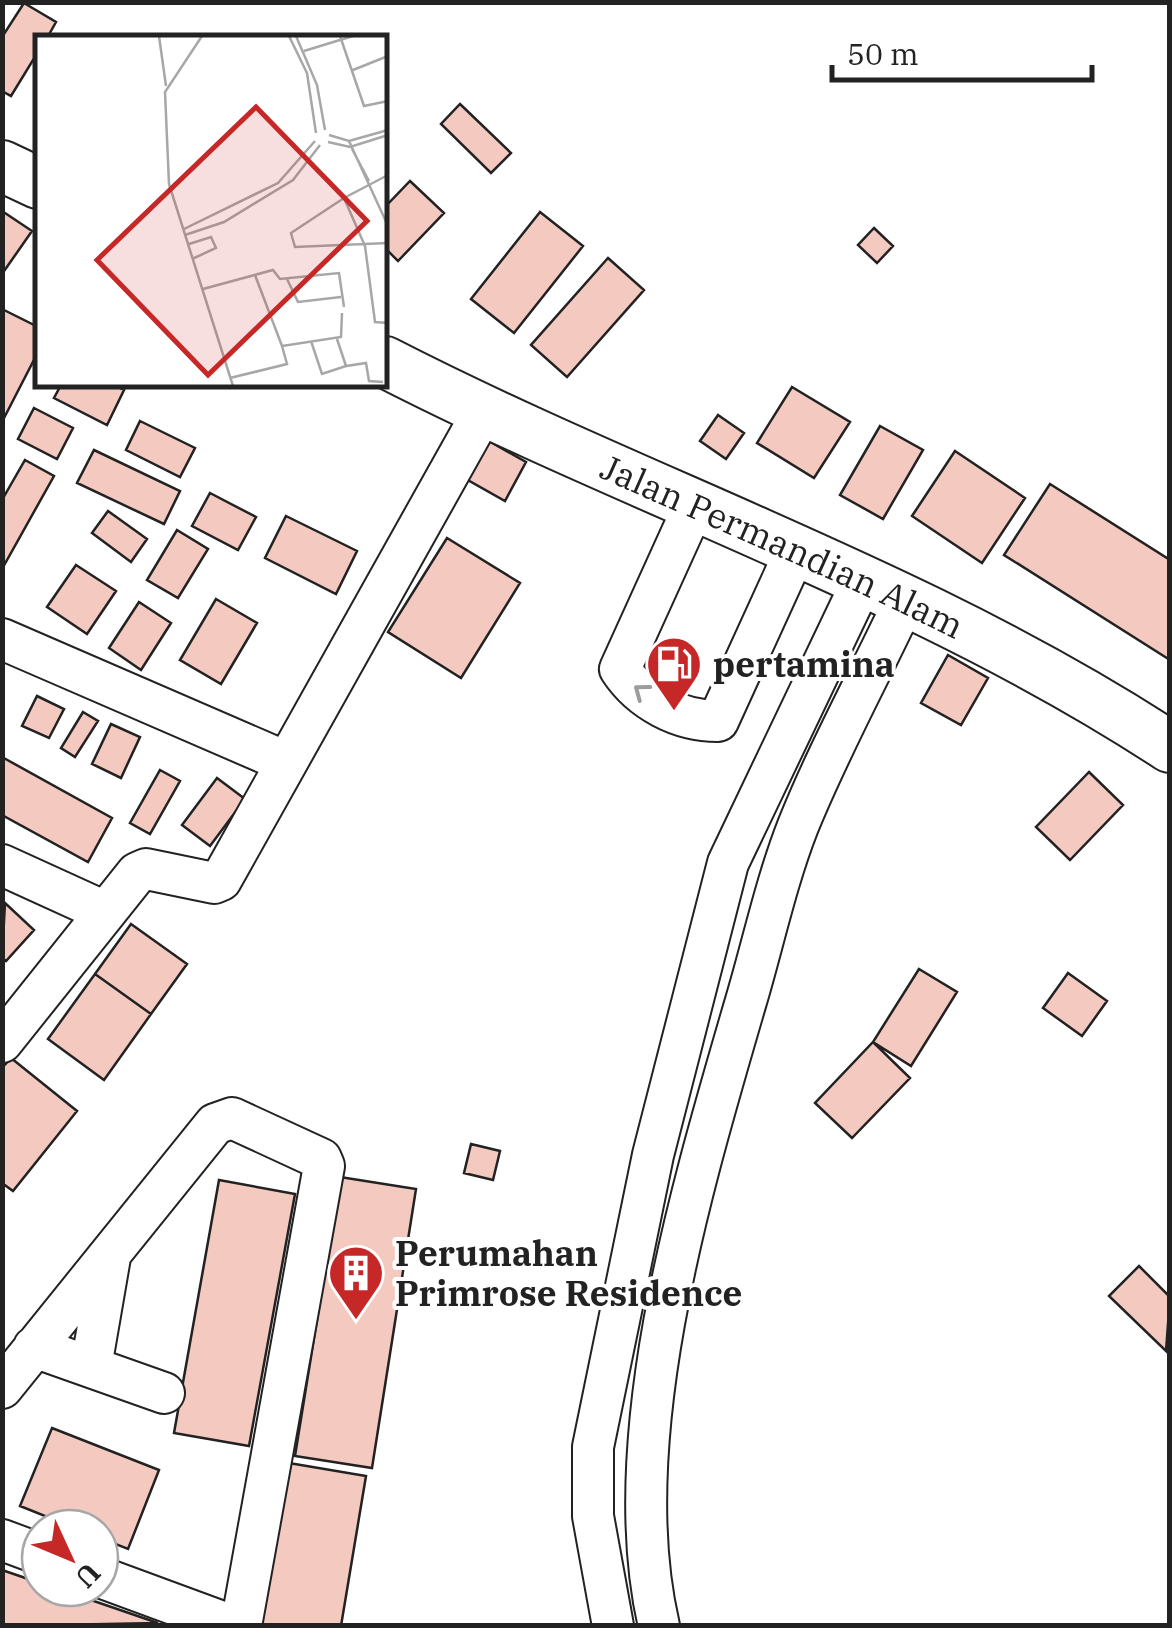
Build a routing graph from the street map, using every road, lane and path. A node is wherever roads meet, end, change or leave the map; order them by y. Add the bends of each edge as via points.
1 (2, 166) edge
2 (35, 181) edge
3 (388, 364) edge
4 (483, 412) junction
5 (694, 506) junction
6 (796, 550) junction
7 (884, 590) junction
8 (2, 639) edge
9 (1170, 747) edge
10 (286, 762) junction
11 (2, 866) edge
12 (104, 911) junction
13 (2, 1042) edge
14 (110, 1253) junction
15 (34, 1348) junction
16 (91, 1367) junction
17 (2, 1388) edge
18 (164, 1393) dead end
19 (120, 1584) edge
20 (233, 1626) edge
21 (241, 1626) edge
22 (613, 1626) edge
23 (659, 1626) edge

1 - 2 main road
3 - 4 main road, Jalan Permandian Alam
4 - 5 main road, Jalan Permandian Alam
4 - 10 street
5 - 6 main road, Jalan Permandian Alam
6 -> 5 street via 718,721 694,721 635,692 620,669
6 - 7 main road, Jalan Permandian Alam
7 - 9 main road, Jalan Permandian Alam via 1049,673
7 - 22 street via 728,864 653,1155 593,1447 595,1532
7 - 23 street via 797,828 714,1112 658,1353 645,1478 648,1581
8 - 10 street
10 - 12 street via 221,880 146,869
11 - 12 street
12 - 13 street
14 - 15 street
14 - 16 street
14 - 21 street via 222,1120 232,1118 312,1152 324,1166
15 - 16 street
15 - 17 street
16 - 18 street
19 - 20 street

